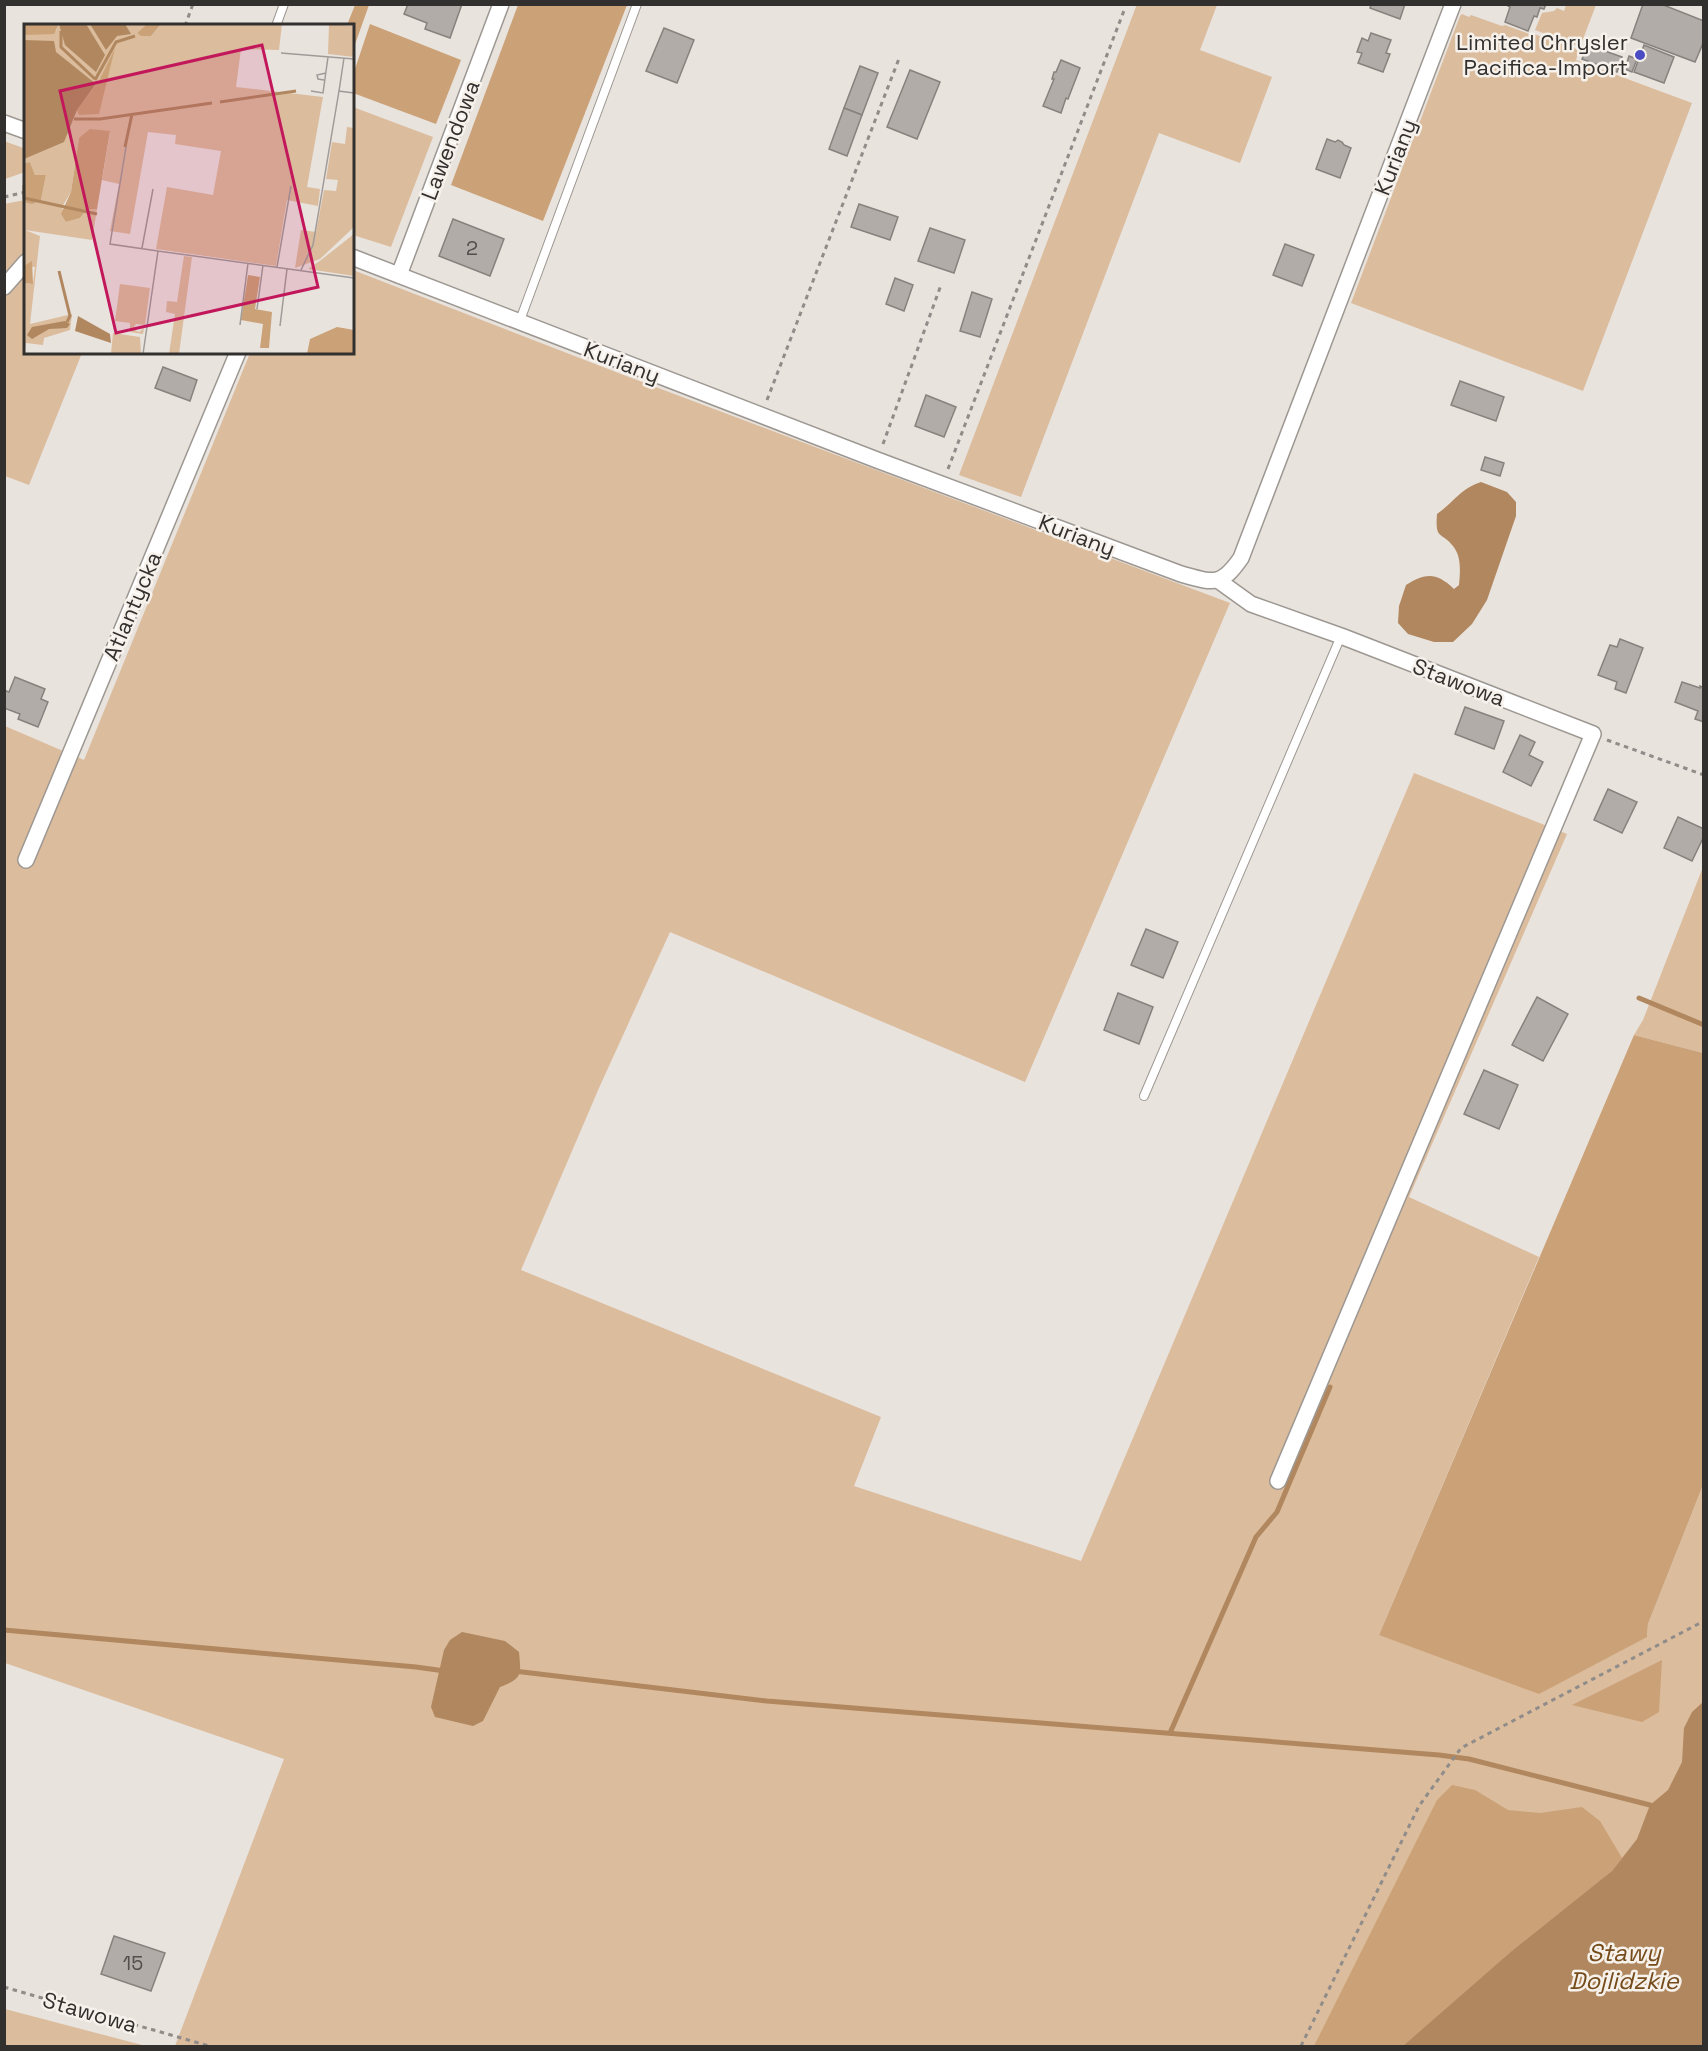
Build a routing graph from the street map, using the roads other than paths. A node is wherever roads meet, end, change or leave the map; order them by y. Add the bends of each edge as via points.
1 (284, 4) edge
2 (501, 4) edge
3 (637, 4) edge
4 (1453, 4) edge
5 (277, 24) edge
6 (4, 123) edge
7 (24, 130) edge
8 (354, 258) edge
9 (24, 264) edge
10 (399, 275) junction
11 (4, 287) edge
12 (519, 323) junction
13 (237, 354) edge
14 (1219, 581) junction
15 (1341, 636) junction
16 (26, 860) dead end
17 (1144, 1096) dead end
18 (1278, 1481) dead end

1 - 5 lane
2 - 10 street, Lawendowa
3 - 12 lane
4 - 14 street, Kuriany via 1241,558 1230,574
6 - 7 street
8 - 10 street, Kuriany
9 - 11 street
10 - 12 street, Kuriany
12 - 14 street, Kuriany via 1181,574
13 - 16 street, Atlantycka
14 - 15 street, Stawowa via 1251,604
15 - 17 lane
15 - 18 street, Stawowa via 1593,734

